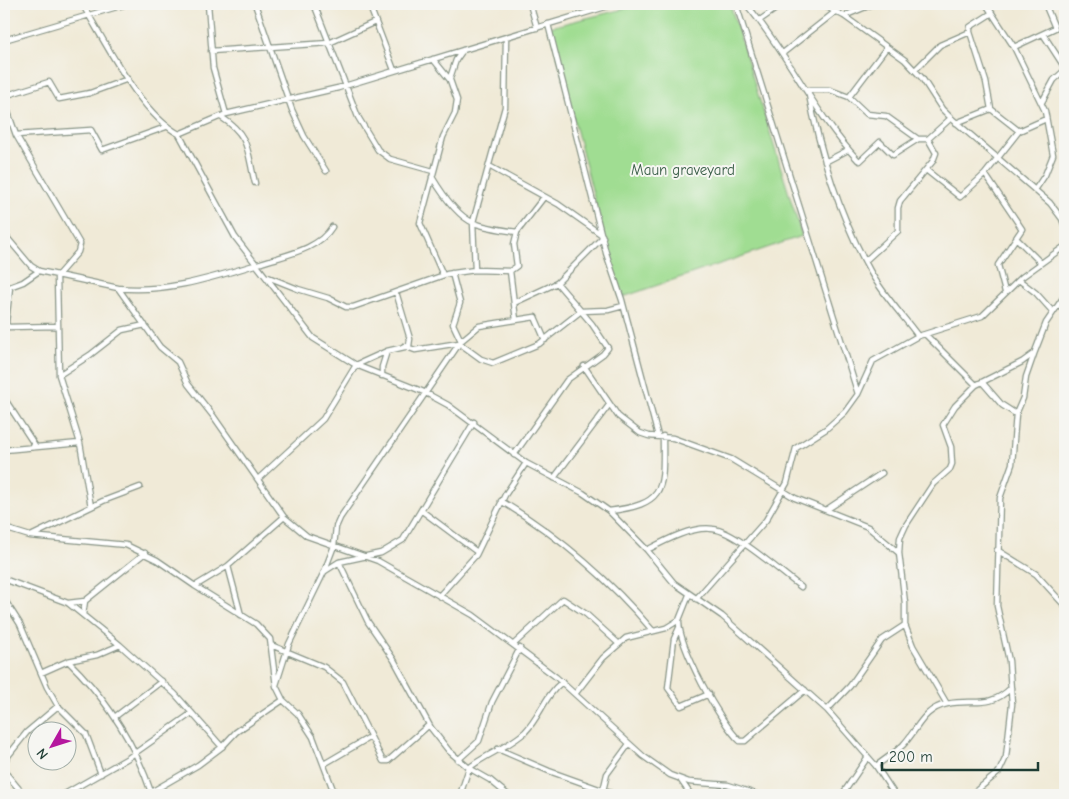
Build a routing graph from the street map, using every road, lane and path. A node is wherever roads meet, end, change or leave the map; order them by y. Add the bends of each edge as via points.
1 (82, 4) edge
2 (127, 4) edge
3 (208, 4) edge
4 (255, 4) edge
5 (314, 4) edge
6 (369, 4) edge
7 (530, 4) edge
8 (616, 4) edge
9 (736, 4) edge
10 (746, 4) edge
11 (783, 4) edge
12 (821, 4) edge
13 (873, 4) edge
14 (986, 4) edge
15 (1046, 4) edge
16 (835, 12) junction
17 (992, 13) junction
18 (89, 15) junction
19 (844, 16) junction
20 (760, 20) junction
21 (375, 22) junction
22 (548, 24) junction
23 (537, 28) junction
24 (970, 32) junction
25 (1043, 34) junction
26 (506, 37) junction
27 (4, 40) edge
28 (329, 42) junction
29 (887, 47) junction
30 (1014, 47) junction
31 (270, 48) junction
32 (464, 48) junction
33 (211, 51) junction
34 (783, 53) junction
35 (433, 59) junction
36 (1065, 69) edge
37 (394, 70) junction
38 (915, 70) junction
39 (128, 79) junction
40 (450, 80) junction
41 (346, 85) junction
42 (808, 90) junction
43 (4, 96) edge
44 (849, 97) junction
45 (288, 100) junction
46 (4, 101) edge
47 (1042, 102) junction
48 (991, 108) junction
49 (226, 114) junction
50 (220, 117) junction
51 (951, 118) junction
52 (1046, 119) junction
53 (10, 122) junction
54 (956, 123) junction
55 (4, 126) edge
56 (166, 127) junction
57 (1019, 131) junction
58 (179, 134) junction
59 (16, 135) junction
60 (918, 139) junction
61 (928, 139) junction
62 (848, 150) junction
63 (998, 160) junction
64 (824, 162) junction
65 (488, 166) junction
66 (926, 170) junction
67 (326, 171) dead end
68 (433, 171) junction
69 (985, 174) junction
70 (432, 176) junction
71 (255, 182) dead end
72 (1035, 190) junction
73 (544, 197) junction
74 (473, 222) junction
75 (332, 227) dead end
76 (1065, 227) edge
77 (517, 232) junction
78 (4, 234) edge
79 (602, 236) junction
80 (1017, 239) junction
81 (1065, 246) edge
82 (865, 261) junction
83 (1041, 263) junction
84 (258, 264) junction
85 (475, 270) junction
86 (40, 271) junction
87 (510, 271) junction
88 (452, 273) junction
89 (443, 275) junction
90 (57, 276) junction
91 (268, 277) junction
92 (1019, 280) junction
93 (557, 283) junction
94 (10, 287) junction
95 (118, 288) junction
96 (4, 289) edge
97 (396, 292) junction
98 (1005, 292) junction
99 (1065, 295) edge
100 (514, 303) junction
101 (623, 306) junction
102 (581, 311) junction
103 (1053, 312) junction
104 (516, 320) junction
105 (145, 325) junction
106 (57, 326) junction
107 (925, 334) junction
108 (918, 336) junction
109 (545, 340) junction
110 (460, 342) junction
111 (404, 346) junction
112 (387, 351) junction
113 (1034, 354) junction
114 (356, 365) junction
115 (584, 366) junction
116 (59, 375) junction
117 (382, 376) junction
118 (982, 382) junction
119 (976, 386) junction
120 (424, 392) junction
121 (858, 394) junction
122 (4, 398) edge
123 (610, 405) junction
124 (1016, 414) junction
125 (474, 422) junction
126 (660, 436) junction
127 (80, 443) junction
128 (36, 447) junction
129 (4, 450) edge
130 (514, 455) junction
131 (526, 463) junction
132 (882, 472) dead end
133 (258, 478) junction
134 (554, 478) junction
135 (140, 487) dead end
136 (782, 491) junction
137 (501, 501) junction
138 (91, 507) junction
139 (826, 510) junction
140 (422, 511) junction
141 (609, 511) junction
142 (284, 517) junction
143 (4, 528) edge
144 (30, 536) junction
145 (334, 546) junction
146 (745, 546) junction
147 (647, 550) junction
148 (997, 550) junction
149 (477, 552) junction
150 (145, 553) junction
151 (899, 553) junction
152 (366, 557) junction
153 (340, 562) junction
154 (228, 566) junction
155 (324, 572) junction
156 (4, 579) edge
157 (195, 586) junction
158 (801, 587) dead end
159 (689, 595) junction
160 (438, 596) junction
161 (4, 599) edge
162 (696, 599) junction
163 (85, 601) junction
164 (68, 603) junction
165 (1065, 606) edge
166 (83, 615) junction
167 (241, 615) junction
168 (679, 620) junction
169 (905, 626) junction
170 (679, 628) junction
171 (653, 631) junction
172 (514, 644) junction
173 (619, 644) junction
174 (120, 645) junction
175 (271, 645) junction
176 (520, 648) junction
177 (287, 650) junction
178 (68, 661) junction
179 (40, 673) junction
180 (162, 681) junction
181 (562, 682) junction
182 (276, 686) junction
183 (1011, 688) junction
184 (805, 690) junction
185 (575, 694) junction
186 (709, 694) junction
187 (283, 700) junction
188 (947, 704) junction
189 (58, 706) junction
190 (827, 710) junction
191 (192, 713) junction
192 (116, 716) junction
193 (429, 725) junction
194 (370, 737) junction
195 (629, 744) junction
196 (222, 747) junction
197 (498, 749) junction
198 (136, 753) junction
199 (867, 758) junction
200 (458, 760) junction
201 (4, 761) edge
202 (324, 764) junction
203 (876, 766) junction
204 (469, 768) junction
205 (4, 772) edge
206 (101, 774) junction
207 (680, 779) junction
208 (603, 793) edge
209 (152, 794) edge
210 (24, 795) edge
211 (63, 795) edge
212 (146, 795) edge
213 (335, 795) edge
214 (460, 795) edge
215 (508, 795) edge
216 (616, 795) edge
217 (691, 795) edge
218 (759, 795) edge
219 (842, 795) edge
220 (895, 795) edge
221 (971, 795) edge

1 - 18 street
2 - 18 street
3 - 33 street
4 - 31 street
5 - 28 street
6 - 21 street
7 - 23 street
8 - 22 street
9 - 121 street
10 - 20 street
11 - 20 street
12 - 16 street
13 - 19 street
14 - 17 street
15 - 25 street via 1055,28
16 - 19 street
16 - 34 street
17 - 24 street via 970,27
17 - 30 street
18 - 27 street
18 - 39 street
19 - 29 street
20 - 34 street
21 - 28 street
21 - 37 street
22 - 23 street
22 - 79 street
23 - 26 street
24 - 38 street via 940,45
24 - 48 street
25 - 30 street
25 - 36 street
26 - 32 street
26 - 65 street via 505,108
28 - 31 street
28 - 41 street
29 - 38 street
29 - 44 street
30 - 47 street
31 - 33 street
31 - 45 street
32 - 35 street
32 - 40 street via 456,60
33 - 49 street via 216,86
34 - 42 street
35 - 37 street
35 - 40 street
36 - 47 street via 1054,80
37 - 41 street
38 - 51 street
39 - 43 street via 90,93 59,99 49,82
39 - 56 street
40 - 68 street via 456,107
41 - 45 street
41 - 68 street via 364,129 383,156
42 - 44 street via 830,90
42 - 62 street
42 - 64 street
44 - 60 street via 867,114 886,116
45 - 49 street
45 - 67 street via 304,136
46 - 53 street
47 - 52 street
48 - 54 street
48 - 57 street
49 - 50 street
50 - 58 street
50 - 71 street via 244,138
51 - 54 street
51 - 61 street
52 - 57 street
52 - 72 street via 1052,159
53 - 55 street
53 - 59 street
54 - 63 street
56 - 58 street
56 - 59 street via 102,150 91,130
57 - 63 street
58 - 84 street via 235,236
59 - 90 street via 80,244 78,252
60 - 61 street
60 - 62 street via 893,155 880,142 860,161
61 - 66 street via 936,153
62 - 64 street
63 - 69 street
63 - 72 street
64 - 82 street
65 - 73 street
65 - 74 street
66 - 69 street via 960,197
66 - 82 street via 900,201 898,231
68 - 70 street
69 - 80 street via 1022,229
70 - 74 street via 450,201
70 - 89 street via 420,223
72 - 76 street via 1057,212
73 - 77 street
73 - 79 street
74 - 77 street
74 - 85 street
75 - 84 street via 307,248
77 - 87 street via 514,244 517,266
78 - 86 street via 25,260
79 - 93 street
79 - 101 street
80 - 83 street
80 - 98 street via 998,265
81 - 83 street
82 - 108 street via 877,283
83 - 92 street
84 - 91 street
84 - 95 street via 197,283 144,289
85 - 87 street
85 - 88 street
86 - 90 street
86 - 94 street
87 - 100 street
88 - 89 street
88 - 110 street via 460,302 453,324
89 - 97 street
90 - 95 street
90 - 106 street
91 - 97 street via 346,307
91 - 114 street via 293,316 312,338
92 - 98 street
92 - 103 street via 1036,292
93 - 100 street
93 - 102 street
94 - 96 street
94 - 106 street via 8,327
95 - 105 street
97 - 111 street via 410,333 409,346
98 - 107 street via 982,316
99 - 103 street
100 - 104 street
101 - 102 street
101 - 126 street
102 - 109 street
102 - 115 street via 608,348
103 - 113 street
104 - 109 street via 535,317
104 - 110 street via 479,326
105 - 116 street via 122,330
105 - 133 street via 160,347 178,362 188,384
106 - 116 street
107 - 108 street
107 - 119 street
108 - 121 street via 873,361
109 - 110 street via 493,363 480,359
110 - 111 street via 415,350
110 - 120 street
111 - 112 street
112 - 114 street
112 - 117 street
113 - 118 street
113 - 124 street
114 - 117 street
114 - 133 street via 323,419
115 - 123 street
115 - 130 street via 561,387
116 - 127 street
117 - 120 street
118 - 119 street
118 - 124 street via 1002,405
119 - 151 street via 945,420 943,425 951,447 952,464 933,484 906,525 900,538
120 - 125 street
120 - 145 street via 348,503 336,528
121 - 136 street via 833,424 796,448 791,472
122 - 128 street
123 - 126 street via 629,426 649,436
123 - 134 street
124 - 148 street via 1015,451 1000,498
125 - 130 street
125 - 140 street
126 - 136 street via 731,459
126 - 141 street via 662,482 655,495 644,504
127 - 128 street
127 - 138 street
128 - 129 street
130 - 131 street
131 - 134 street
131 - 137 street
132 - 139 street
133 - 142 street
134 - 141 street via 584,493
135 - 138 street
136 - 139 street
136 - 146 street via 766,520
137 - 149 street
137 - 171 street via 544,528 580,558
138 - 144 street
139 - 151 street via 876,532
140 - 149 street
140 - 152 street via 398,545
141 - 147 street
142 - 145 street via 307,536
142 - 154 street
143 - 144 street
144 - 150 street via 126,545
145 - 152 street
145 - 155 street
146 - 147 street via 724,532 707,529 678,536
146 - 158 street
146 - 162 street
147 - 159 street via 666,575
148 - 165 street via 1036,574
148 - 183 street via 997,606 1009,661
149 - 160 street
150 - 157 street
150 - 163 street
151 - 169 street
152 - 153 street
152 - 160 street
153 - 155 street
153 - 193 street via 368,622 394,660
154 - 157 street
154 - 167 street
155 - 177 street
156 - 164 street
157 - 167 street
159 - 162 street
159 - 168 street
160 - 172 street via 473,615
161 - 179 street via 20,624
162 - 184 street via 728,621
163 - 164 street
163 - 166 street
164 - 166 street
166 - 174 street
167 - 175 street via 265,631
168 - 170 street
168 - 171 street
169 - 188 street
169 - 190 street via 882,640 850,686
170 - 186 street via 688,654
170 - 186 street via 674,639 670,694 681,706
171 - 173 street via 632,636
172 - 173 street via 563,599 586,614
172 - 176 street
173 - 185 street via 603,658
174 - 178 street via 97,656
174 - 180 street
175 - 177 street
175 - 182 street
176 - 181 street
176 - 200 street via 492,702 482,735
177 - 182 street
177 - 194 street via 324,667 343,682
178 - 179 street
178 - 192 street
179 - 189 street
180 - 191 street
180 - 192 street
181 - 185 street
181 - 197 street via 523,733
182 - 187 street
183 - 188 street via 993,701
183 - 221 street via 1012,716 1005,762 999,772
184 - 186 street via 745,741 737,738
184 - 190 street
185 - 195 street
187 - 196 street via 236,732
187 - 202 street via 306,725
188 - 203 street via 923,717 901,746
189 - 201 street via 27,732
189 - 206 street via 86,734
190 - 199 street
191 - 196 street
191 - 198 street
192 - 198 street
193 - 194 street via 386,762
193 - 200 street
194 - 202 street
195 - 207 street
195 - 208 street via 606,774
196 - 209 street
197 - 204 street
197 - 208 street
198 - 206 street
198 - 209 street
199 - 203 street
199 - 219 street
200 - 204 street
202 - 213 street
203 - 220 street
204 - 214 street
204 - 215 street
205 - 210 street
206 - 211 street
207 - 217 street
207 - 218 street via 728,785
208 - 216 street
209 - 212 street

